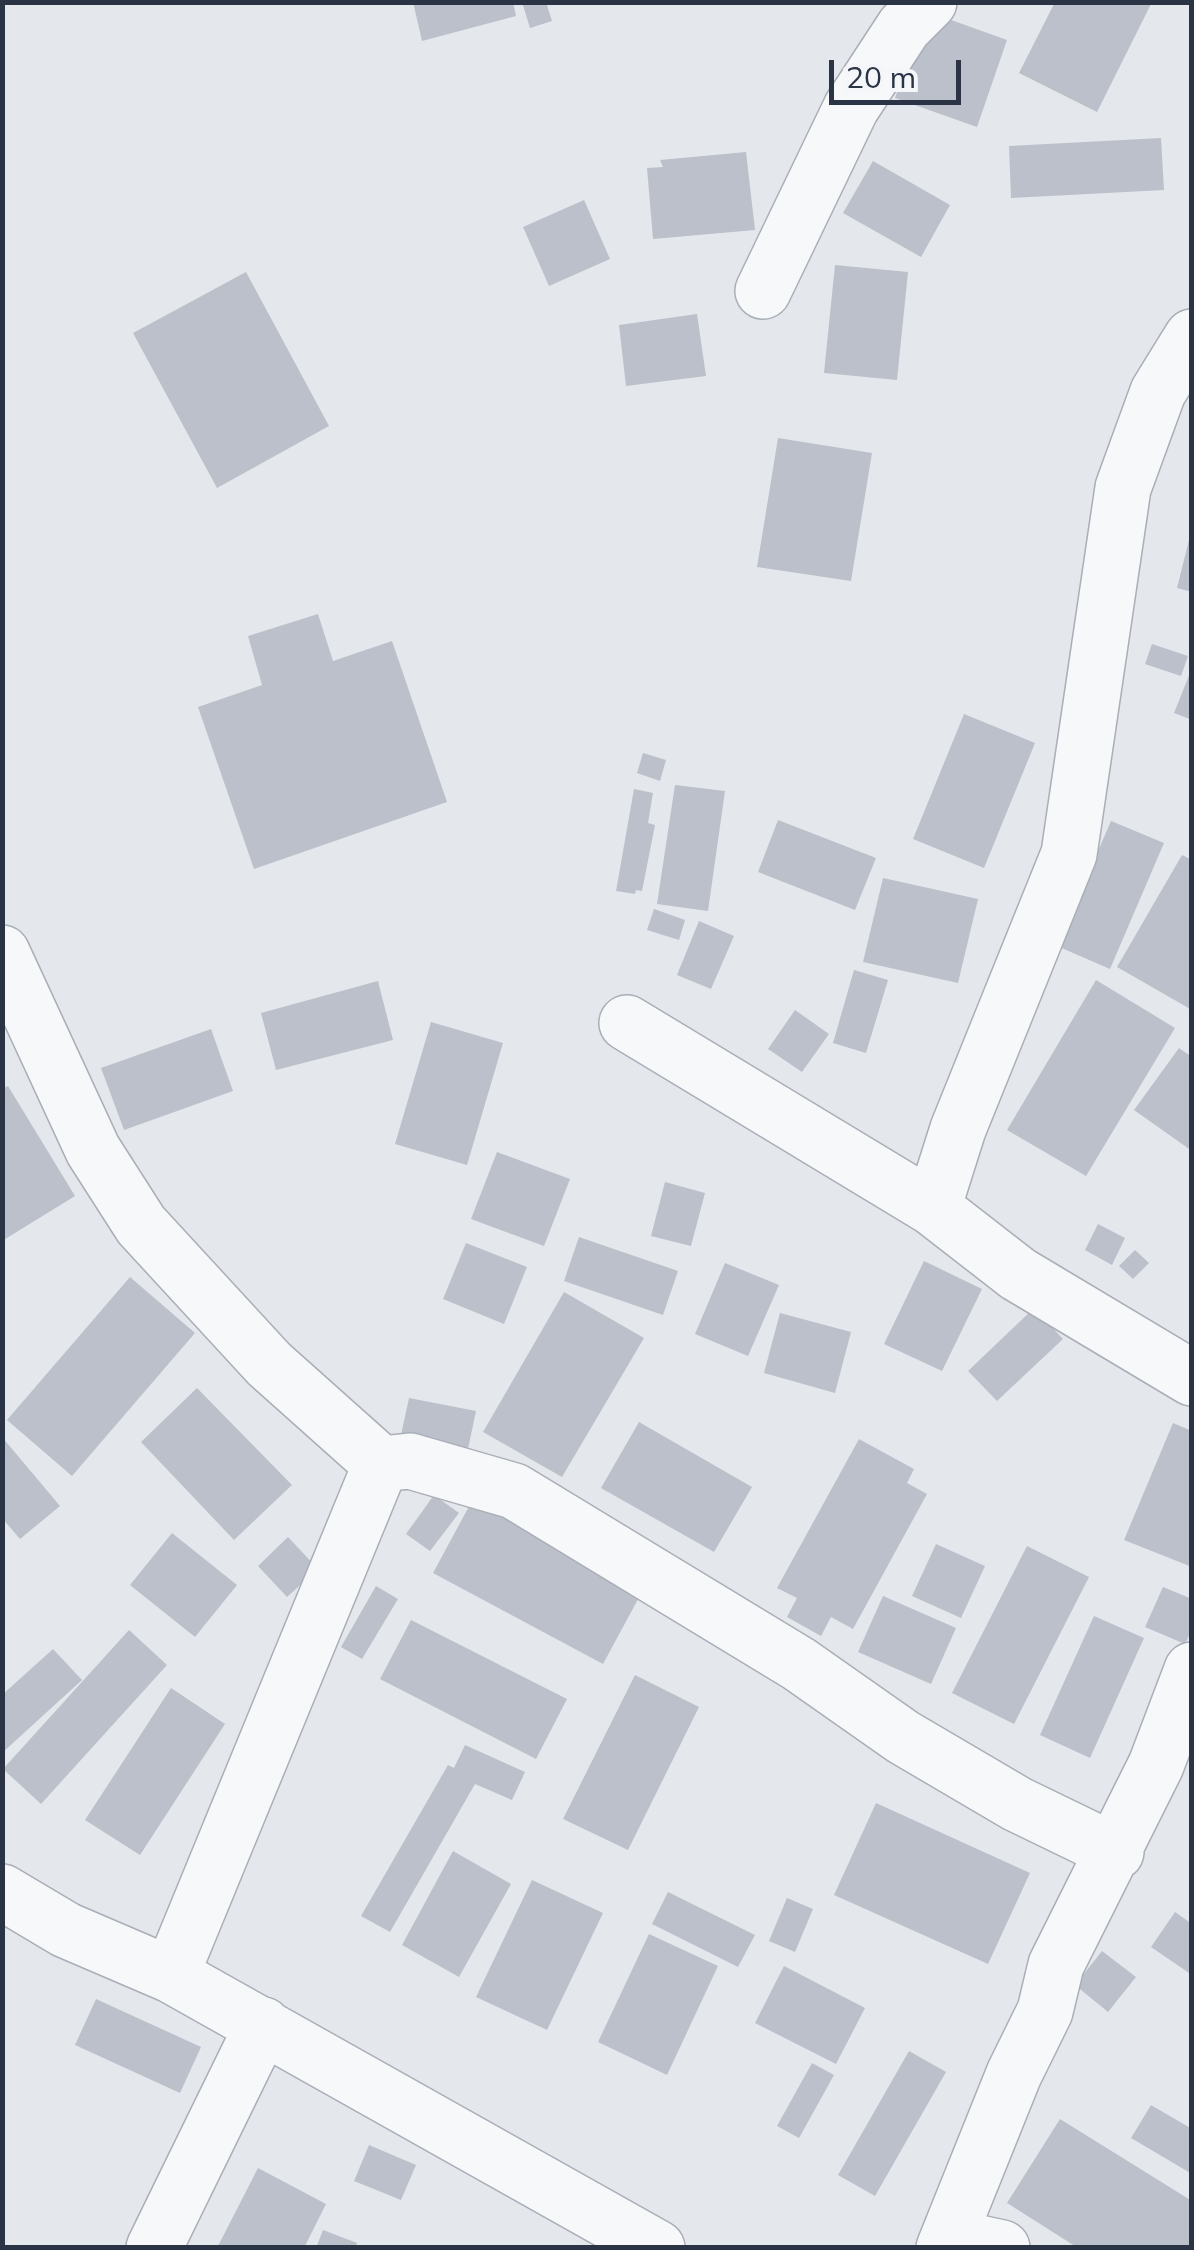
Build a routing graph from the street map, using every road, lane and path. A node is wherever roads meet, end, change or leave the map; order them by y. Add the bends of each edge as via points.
1 (930, 2) edge
2 (762, 291) dead end
3 (1192, 337) edge
4 (2, 953) edge
5 (627, 1024) dead end
6 (933, 1208) junction
7 (1192, 1378) edge
8 (381, 1464) junction
9 (1192, 1670) edge
10 (1116, 1852) junction
11 (2, 1892) edge
12 (172, 1975) junction
13 (263, 2025) junction
14 (966, 2244) edge
15 (154, 2248) edge
16 (657, 2248) edge

1 - 2 street via 904,27 851,108
3 - 6 street via 1158,392 1123,488 1069,854
4 - 8 street via 93,1150 142,1225 269,1364
5 - 6 street
6 - 7 street via 1018,1274
8 - 10 street via 410,1461 514,1492 800,1664 903,1737
8 - 12 street
9 - 10 street
10 - 14 street via 1056,1965 1045,2011 1014,2074
11 - 12 street via 66,1930
12 - 13 street
13 - 15 street
13 - 16 street

